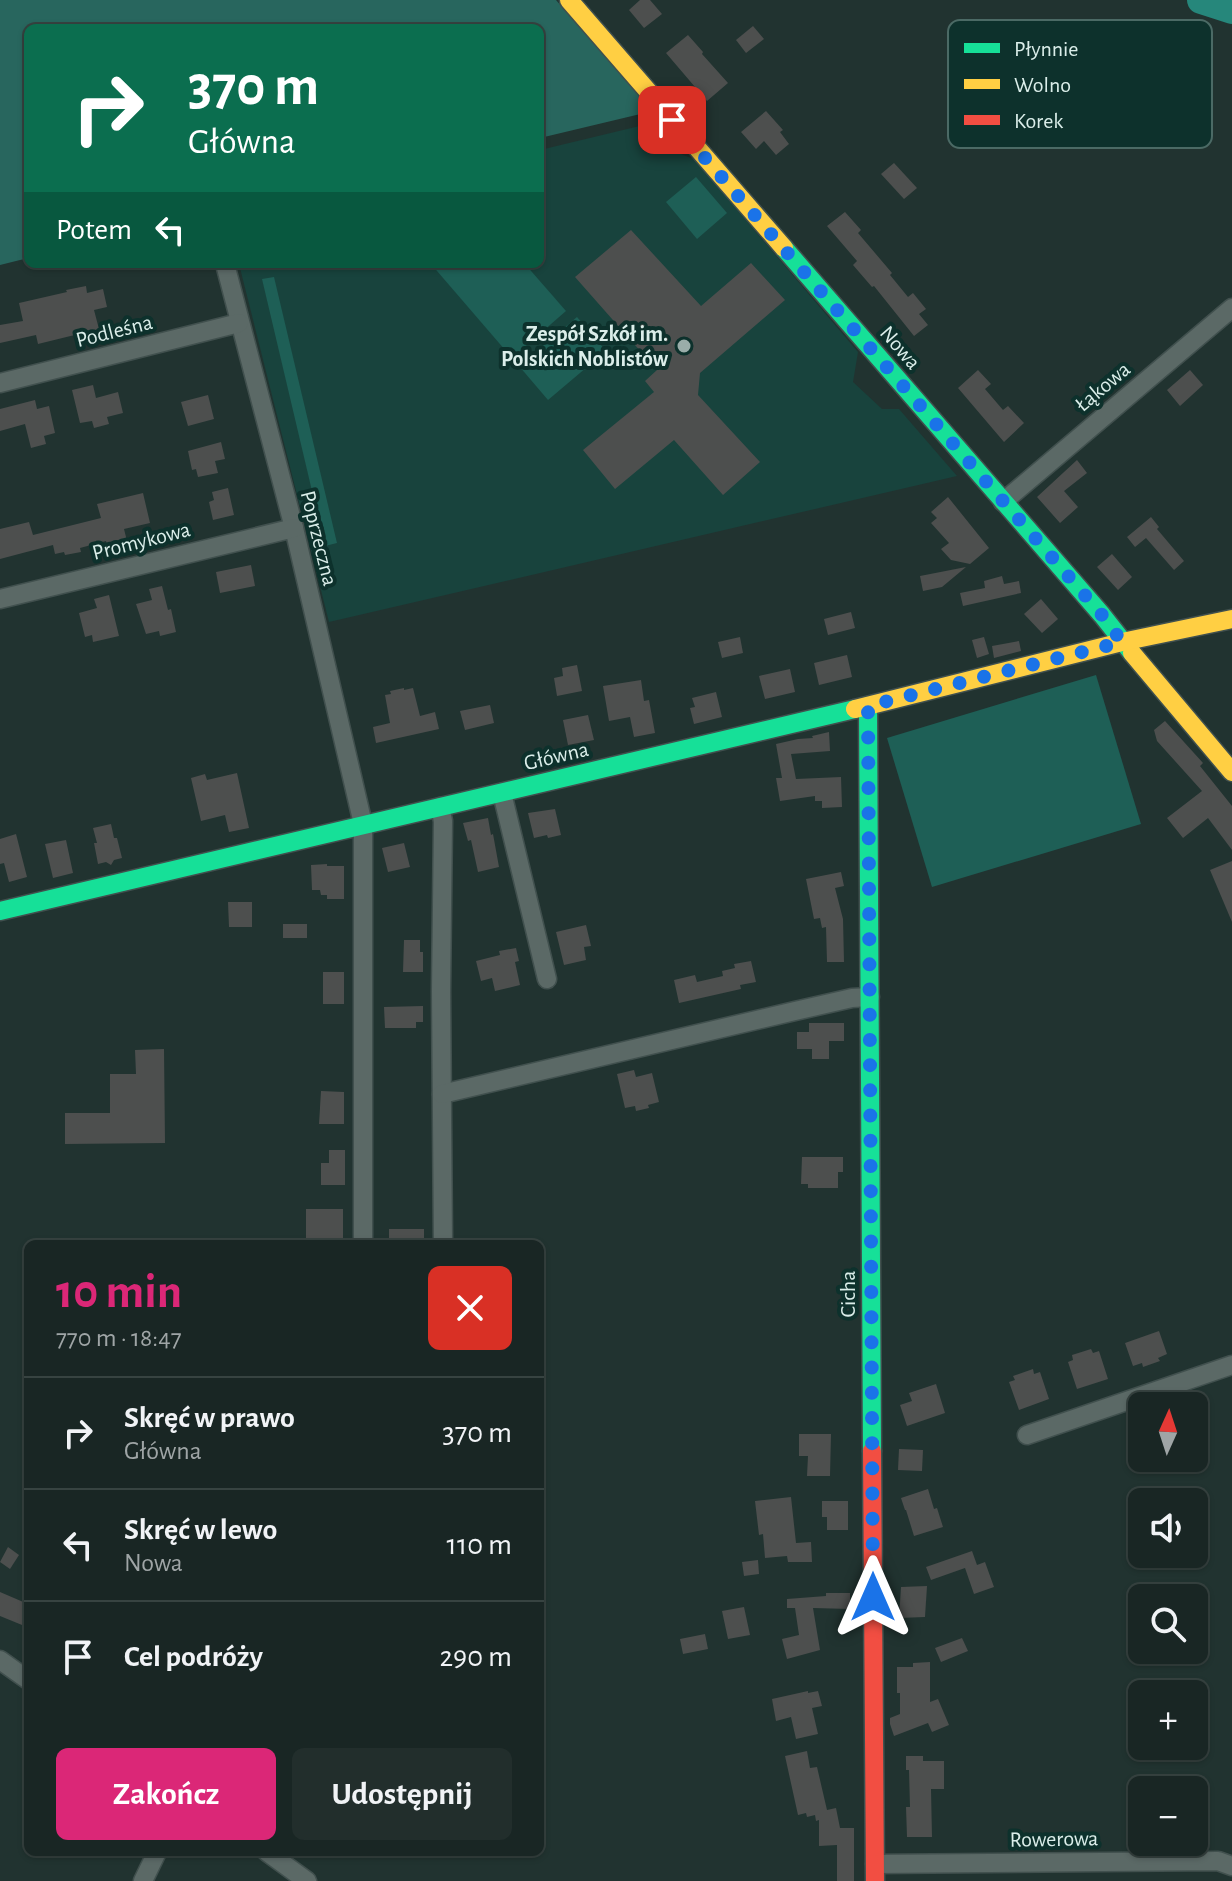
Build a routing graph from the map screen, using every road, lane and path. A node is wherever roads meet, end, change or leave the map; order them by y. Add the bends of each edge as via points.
1 (569, 0) edge
2 (226, 268) edge
3 (1232, 308) edge
4 (239, 323) junction
5 (0, 383) edge
6 (1003, 502) junction
7 (294, 528) junction
8 (0, 599) edge
9 (1232, 619) edge
10 (1122, 642) junction
11 (868, 706) junction
12 (1232, 772) edge
13 (502, 793) junction
14 (440, 807) junction
15 (363, 824) junction
16 (0, 911) edge
17 (547, 979) dead end
18 (870, 997) junction
19 (442, 1094) junction
20 (363, 1240) edge
21 (443, 1240) edge
22 (1232, 1365) edge
23 (1027, 1435) dead end
24 (0, 1660) edge
25 (24, 1677) edge
26 (155, 1856) edge
27 (273, 1856) edge
28 (1232, 1866) edge
29 (875, 1872) edge
30 (143, 1881) edge
31 (307, 1881) edge

1 - 6 street, Nowa
2 - 4 street, Poprzeczna
3 - 6 street, Łąkowa
4 - 5 street, Podleśna
4 - 7 street, Poprzeczna
6 - 10 street, Nowa
7 - 8 street, Promykowa
7 - 15 street, Poprzeczna
9 - 10 street
10 - 11 street, Główna
10 - 12 street, Nowa
11 - 13 street, Główna
11 - 18 street, Cicha
13 - 14 street, Główna
13 - 17 street
14 - 15 street, Główna
14 - 19 street
15 - 16 street, Główna
15 - 20 street, Poprzeczna
18 - 19 street
18 - 29 street, Cicha
19 - 21 street
22 - 23 street
24 - 25 street
26 - 30 street
27 - 31 street
28 - 29 street, Rowerowa via 1218,1861

